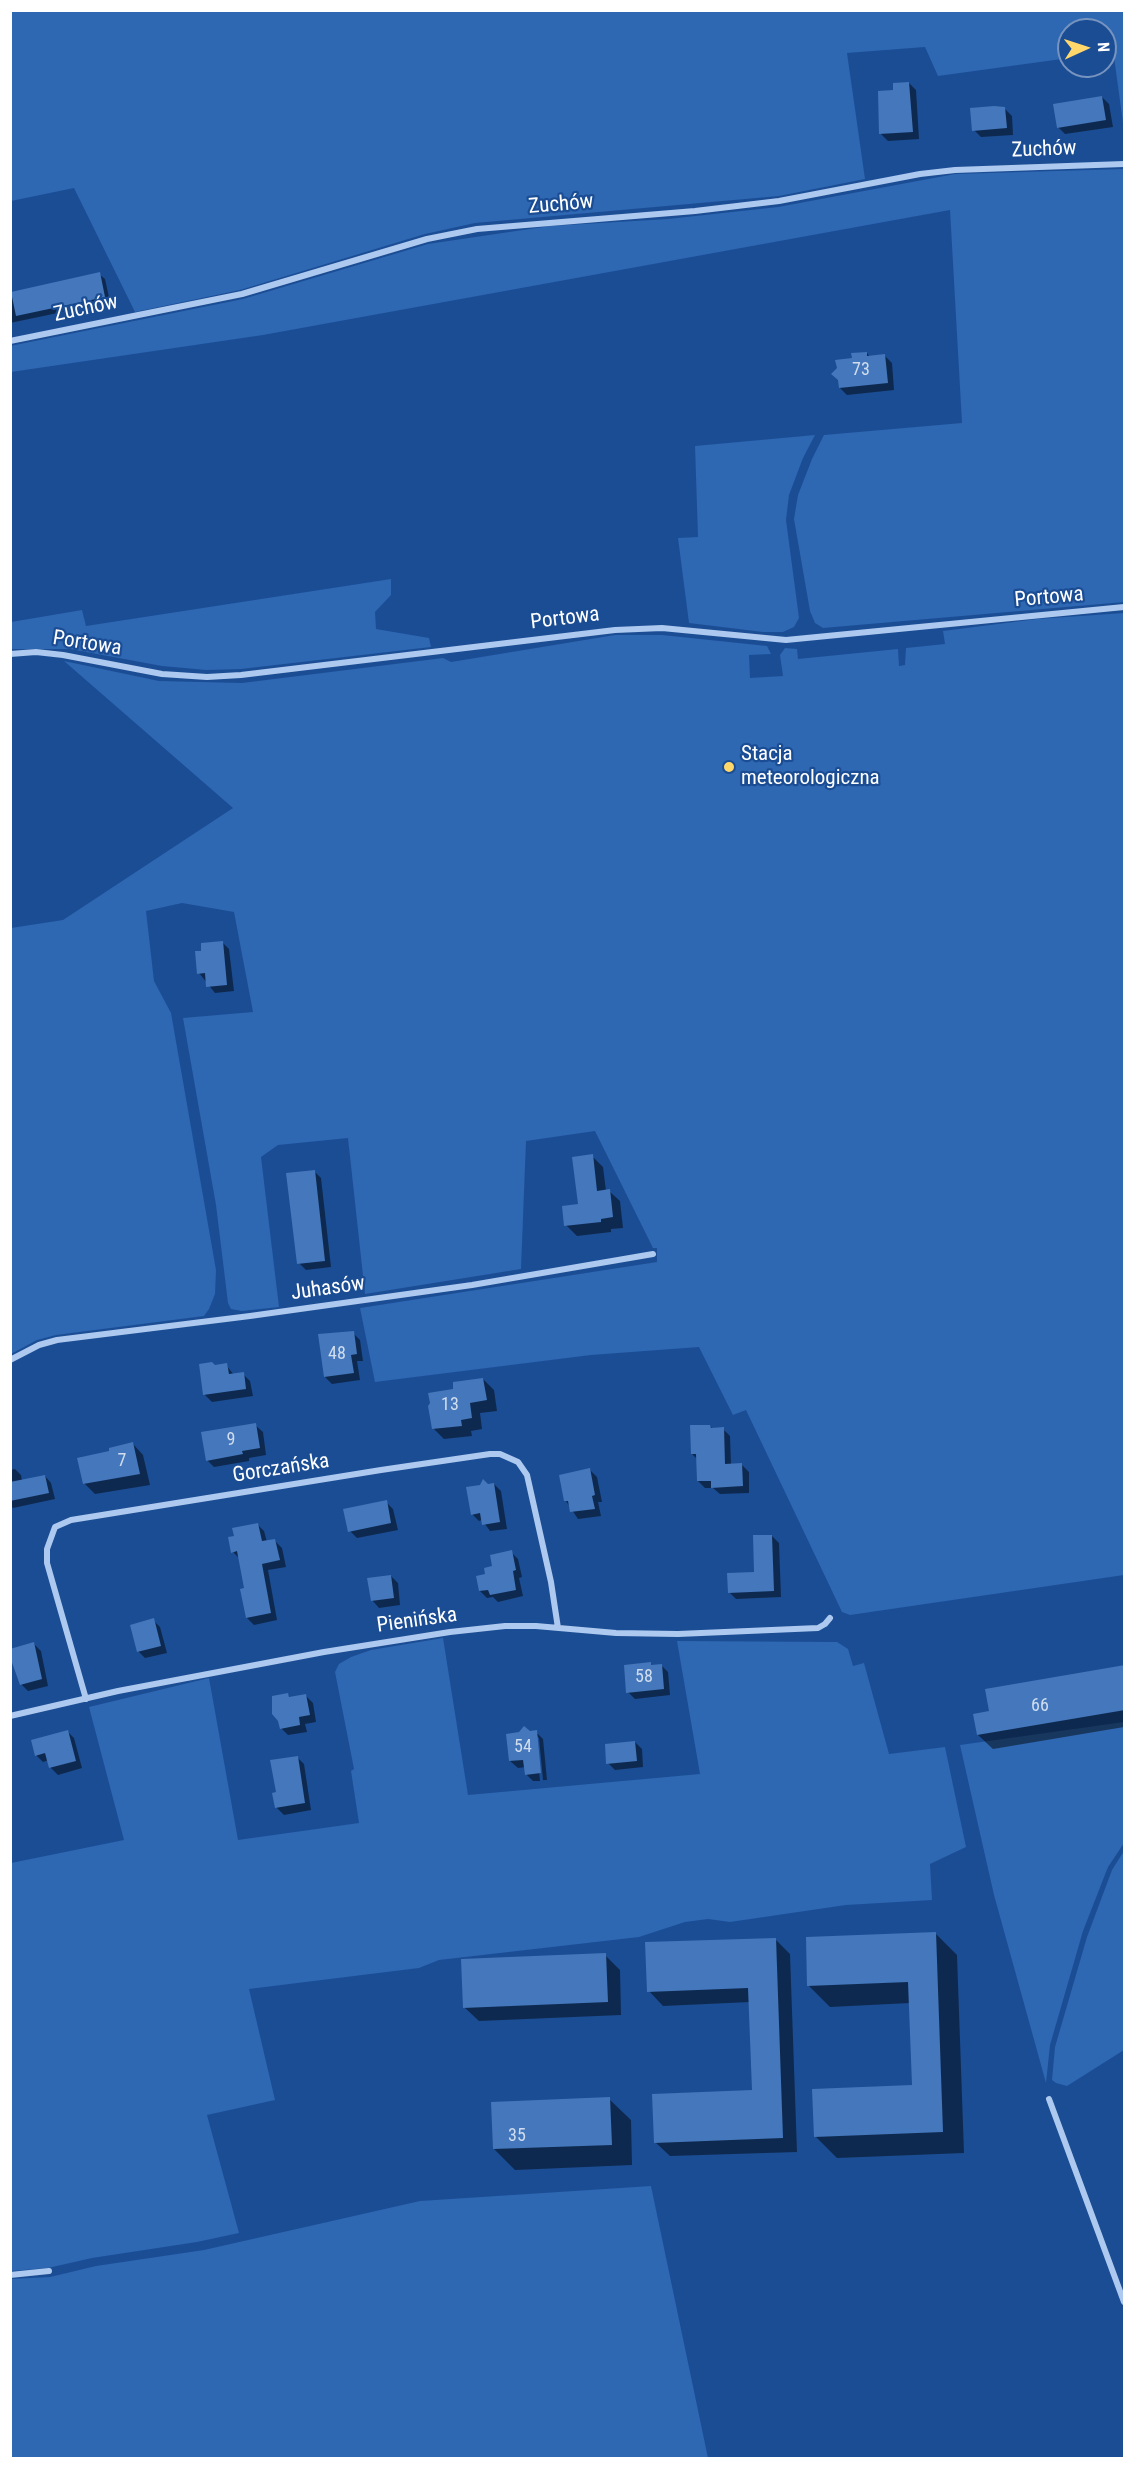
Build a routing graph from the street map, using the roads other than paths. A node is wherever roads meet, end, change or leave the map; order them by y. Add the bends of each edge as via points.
1 (1125, 164) edge
2 (10, 341) edge
3 (1125, 607) edge
4 (10, 654) edge
5 (653, 1254) dead end
6 (10, 1360) edge
7 (830, 1618) dead end
8 (558, 1628) junction
9 (86, 1699) junction
10 (10, 1716) edge
11 (1048, 2099) dead end
12 (49, 2271) dead end
13 (10, 2275) edge
14 (1125, 2302) edge

1 - 2 street, Zuchów via 955,170 779,201 477,229 427,239 242,294
3 - 4 street, Portowa via 786,640 662,628 615,630 219,676 162,674 36,652
5 - 6 street, Juhasów via 436,1290 57,1340
7 - 8 street, Pienińska via 818,1628 678,1634
8 - 9 street, Pienińska via 505,1626 450,1632 324,1652
8 - 9 street, Gorczańska via 526,1475 518,1462 490,1454 381,1470 71,1520 55,1527 47,1549 47,1563
9 - 10 street, Pienińska
11 - 14 street
12 - 13 street

